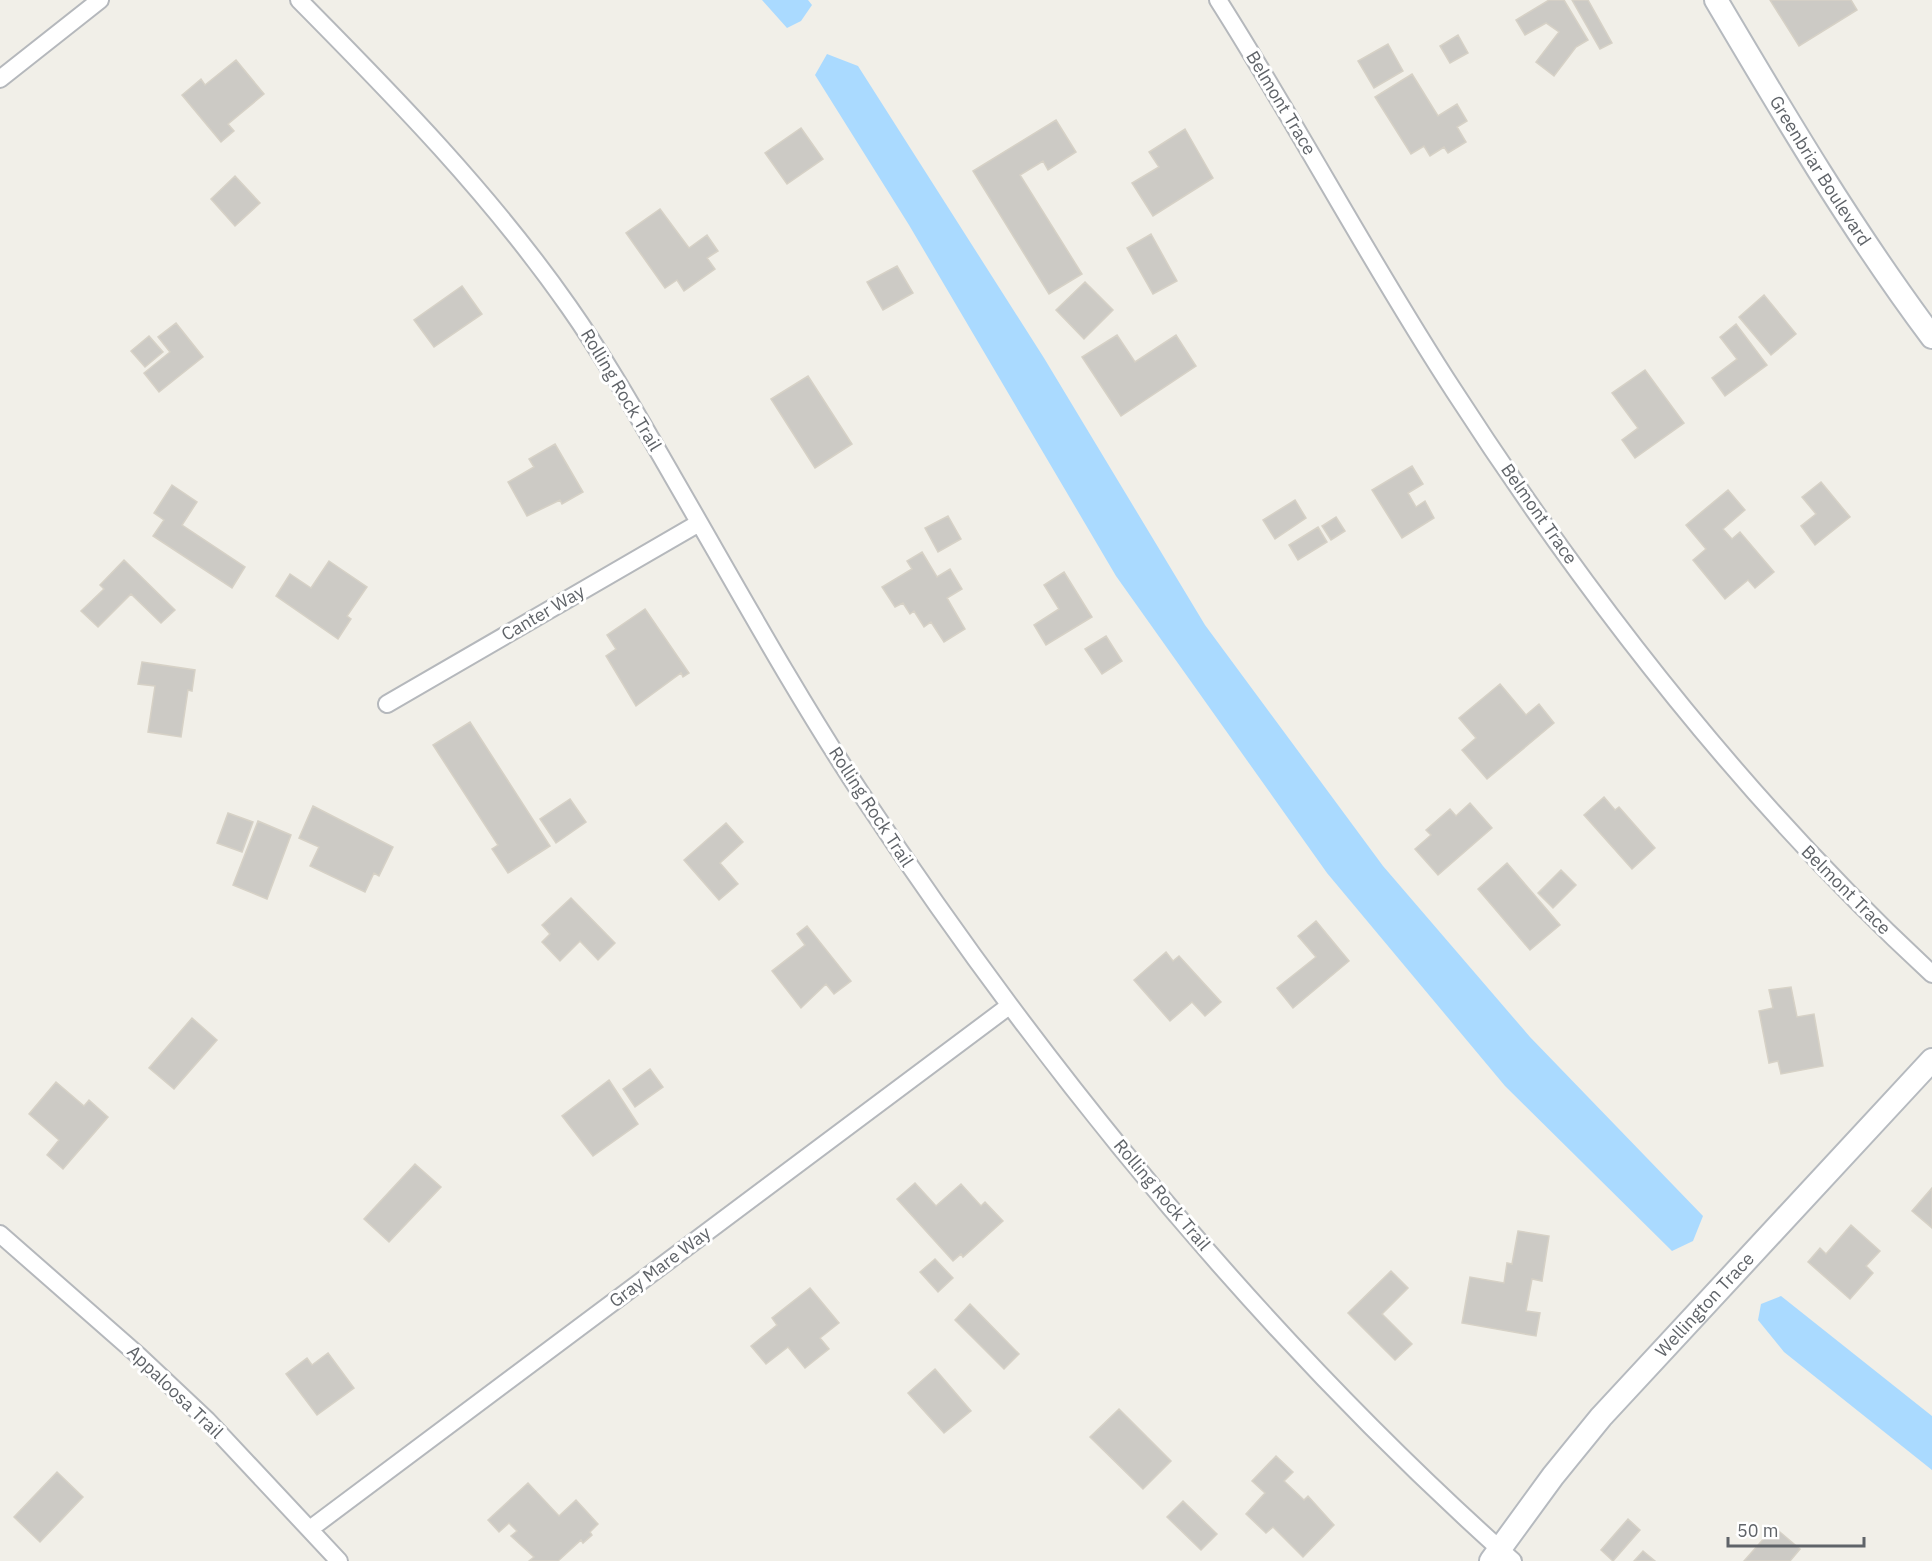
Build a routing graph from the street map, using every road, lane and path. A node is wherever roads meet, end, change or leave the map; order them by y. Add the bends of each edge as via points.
1 (100, 0) edge
2 (299, 0) edge
3 (1218, 0) edge
4 (1716, 0) edge
5 (0, 79) edge
6 (1932, 337) edge
7 (699, 522) junction
8 (387, 704) dead end
9 (1932, 974) edge
10 (1010, 1006) junction
11 (1932, 1060) edge
12 (0, 1234) edge
13 (310, 1529) junction
14 (1501, 1557) edge
15 (339, 1561) edge

1 - 5 street
2 - 7 street, Rolling Rock Trail via 417,119 524,244 616,378
3 - 9 street, Belmont Trace via 1454,391 1560,546 1704,736 1869,916
4 - 6 street, Greenbriar Boulevard via 1885,274
7 - 8 street, Canter Way
7 - 10 street, Rolling Rock Trail via 858,789
10 - 13 street, Gray Mare Way
10 - 14 street, Rolling Rock Trail via 1089,1109 1247,1294
11 - 14 street, Wellington Trace via 1601,1417 1553,1476
12 - 13 street, Appaloosa Trail via 182,1396
13 - 15 street, Appaloosa Trail

